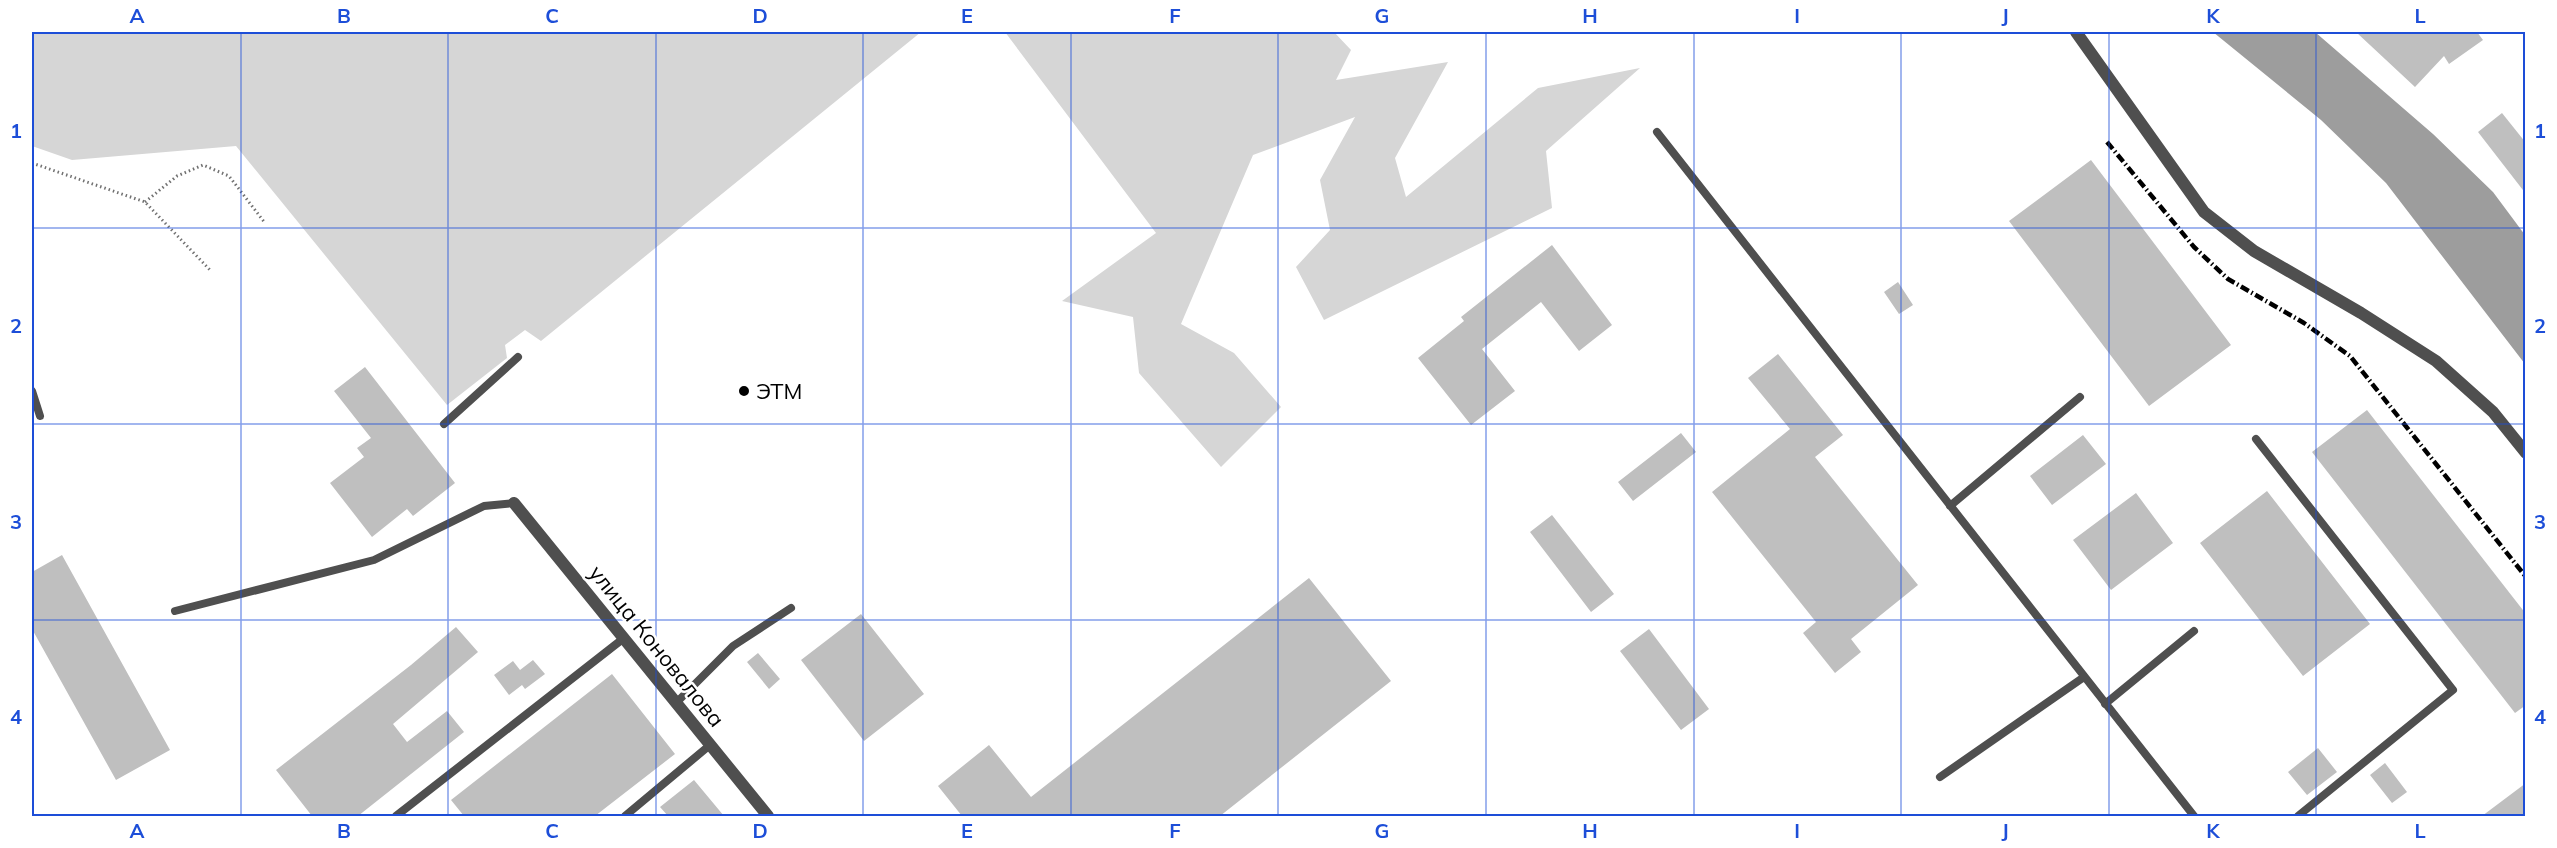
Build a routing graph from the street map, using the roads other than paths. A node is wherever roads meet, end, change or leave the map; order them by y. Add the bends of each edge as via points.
1 (2076, 32) edge
2 (1657, 132) dead end
3 (518, 357) dead end
4 (32, 391) edge
5 (2080, 397) dead end
6 (40, 416) dead end
7 (444, 424) dead end
8 (2256, 439) dead end
9 (2526, 453) edge
10 (514, 502) joint
11 (1950, 506) junction
12 (791, 608) dead end
13 (175, 611) dead end
14 (2194, 631) dead end
15 (624, 638) junction
16 (2084, 677) junction
17 (676, 703) junction
18 (2105, 704) junction
19 (710, 745) junction
20 (1940, 777) dead end
21 (396, 816) edge
22 (625, 816) edge
23 (768, 816) edge
24 (2194, 816) edge
25 (2298, 816) edge

1 - 9 street via 2204,212 2254,252 2361,312 2436,361 2493,412
2 - 11 lane
3 - 7 lane
4 - 6 lane
5 - 11 lane
8 - 25 lane via 2453,690
10 - 13 lane via 484,506 374,560
10 - 15 street, улица Коновалова
11 - 16 lane
12 - 17 lane via 734,646
14 - 18 lane
15 - 17 street, улица Коновалова
15 - 21 lane
16 - 18 lane
16 - 20 lane
17 - 19 street, улица Коновалова
18 - 24 lane
19 - 22 lane
19 - 23 street, улица Коновалова

